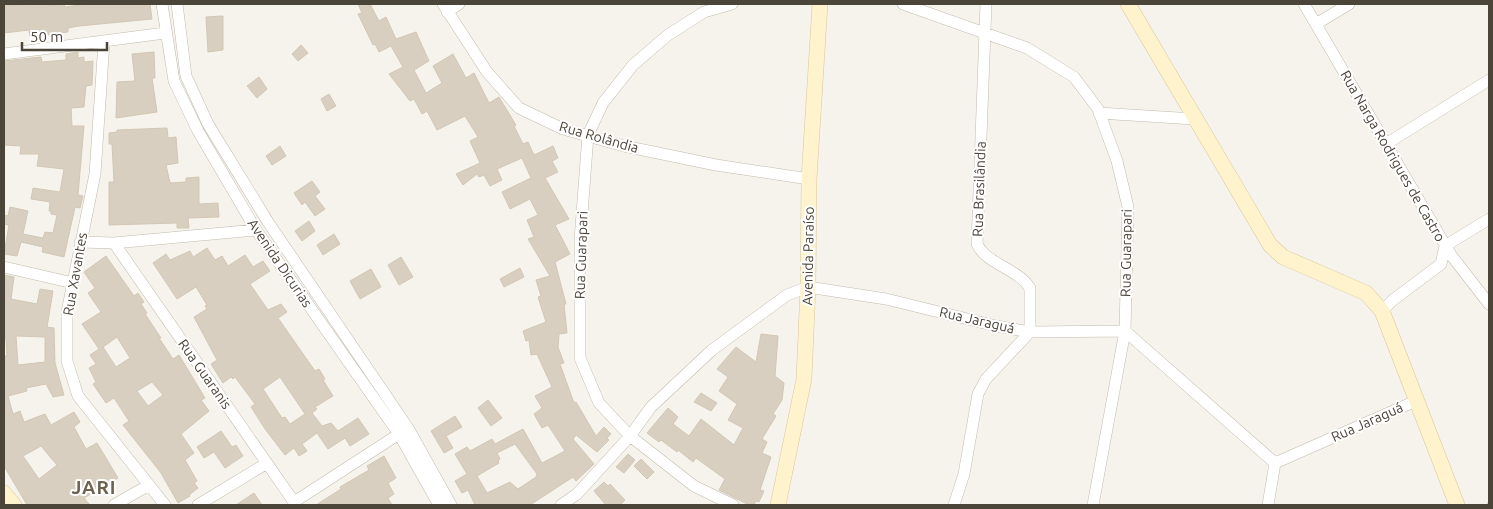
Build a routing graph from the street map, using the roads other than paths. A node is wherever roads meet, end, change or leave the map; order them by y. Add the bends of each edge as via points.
1 (162, 4) edge
2 (177, 4) edge
3 (459, 4) edge
4 (732, 4) edge
5 (820, 4) edge
6 (903, 4) edge
7 (986, 4) edge
8 (1128, 4) edge
9 (1304, 4) edge
10 (1349, 4) edge
11 (445, 8) edge
12 (1316, 24) junction
13 (985, 32) junction
14 (166, 33) junction
15 (104, 42) junction
16 (4, 54) edge
17 (1489, 80) edge
18 (1100, 114) junction
19 (1194, 119) junction
20 (588, 135) junction
21 (1386, 144) junction
22 (809, 179) junction
23 (1489, 219) edge
24 (256, 230) junction
25 (80, 242) junction
26 (114, 242) junction
27 (1445, 246) junction
28 (4, 267) edge
29 (73, 283) junction
30 (808, 287) junction
31 (1489, 304) edge
32 (1382, 311) junction
33 (1125, 331) junction
34 (1030, 332) junction
35 (1418, 400) junction
36 (399, 434) junction
37 (630, 436) junction
38 (267, 462) junction
39 (1275, 463) junction
40 (149, 485) junction
41 (4, 493) edge
42 (295, 504) edge
43 (14, 505) edge
44 (114, 505) edge
45 (165, 505) edge
46 (198, 505) edge
47 (439, 505) edge
48 (451, 505) edge
49 (561, 505) edge
50 (733, 505) edge
51 (778, 505) edge
52 (954, 505) edge
53 (1093, 505) edge
54 (1268, 505) edge
55 (1458, 505) edge

1 - 14 street, Avenida Dicurias
2 - 48 street, Avenida Dicurias via 186,76 208,124 268,222 408,428
3 - 11 street
4 - 20 street, Rua Guarapari via 704,12 668,34 633,65 603,103
5 - 22 street, Avenida Paraíso
6 - 13 street, Rua Guarapari
7 - 13 street, Rua Brasilândia
8 - 19 street, Rua Jaraguá
9 - 12 street, Rua Narga Rodrigues de Castro
10 - 12 street
11 - 20 street, Rua Rolândia via 487,72 519,108 563,129
12 - 21 street, Rua Narga Rodrigues de Castro
13 - 18 street, Rua Guarapari via 1027,48 1074,78
13 - 34 street, Rua Brasilândia via 977,244 987,257 1024,278 1030,288
14 - 15 street
14 - 24 street, Avenida Dicurias via 174,82 198,131
15 - 16 street
15 - 25 street, Rua Xavantes via 95,174
17 - 21 street
18 - 19 street
18 - 33 street, Rua Guarapari via 1117,161 1128,207
19 - 32 street, Rua Jaraguá via 1270,245 1283,257 1366,293
20 - 22 street, Rua Rolândia via 716,165
20 - 37 street, Rua Guarapari via 580,240 580,358 599,403
21 - 27 street, Rua Narga Rodrigues de Castro
22 - 30 street, Avenida Paraíso
23 - 27 street
24 - 26 street
24 - 36 street, Avenida Dicurias
25 - 26 street
25 - 29 street, Rua Xavantes
26 - 38 street, Rua Guaranis
27 - 31 street, Rua Narga Rodrigues de Castro
27 - 32 street via 1441,264
28 - 29 street
29 - 40 street, Rua Xavantes via 67,312 67,361 78,396
30 - 34 street, Rua Jaraguá via 886,299
30 - 37 street via 787,295 712,350 652,407
30 - 51 street, Avenida Paraíso via 804,379
32 - 35 street, Rua Jaraguá
33 - 34 street, Rua Jaraguá
33 - 39 street
33 - 53 street, Rua Guarapari
34 - 52 street via 986,379 978,394 964,474
35 - 39 street, Rua Jaraguá
35 - 55 street, Rua Jaraguá
36 - 42 street
36 - 47 street, Avenida Dicurias
37 - 49 street via 577,494
37 - 50 street, Rua Guarapari via 694,486
38 - 42 street, Rua Guaranis
38 - 46 street
39 - 54 street
40 - 44 street
40 - 45 street, Rua Xavantes
41 - 43 street

